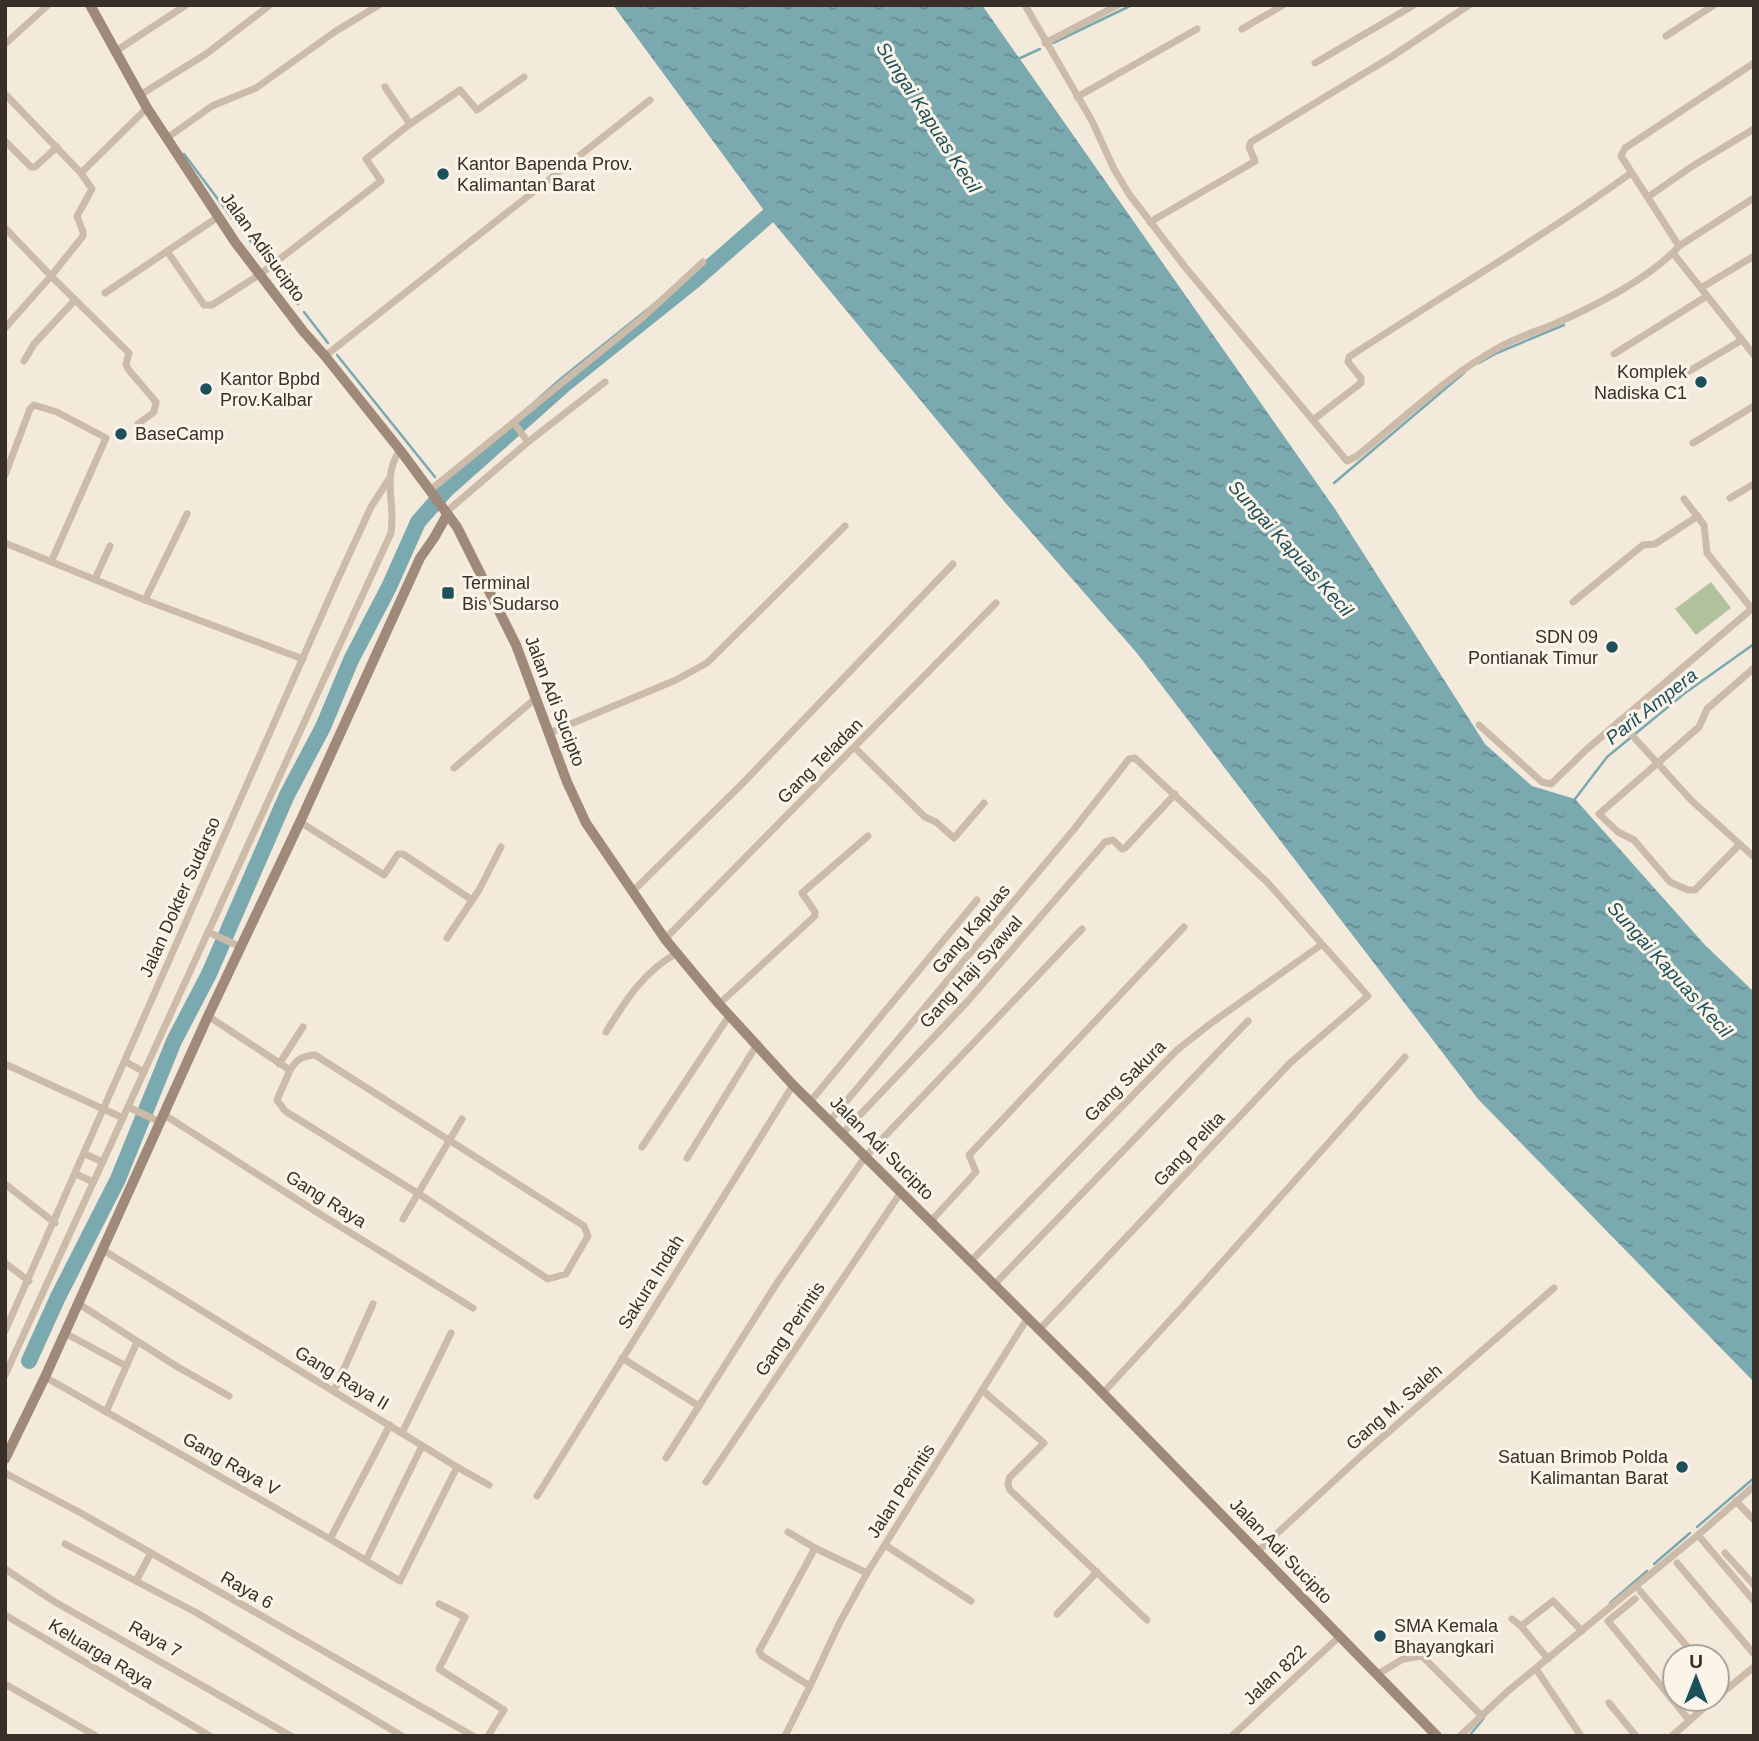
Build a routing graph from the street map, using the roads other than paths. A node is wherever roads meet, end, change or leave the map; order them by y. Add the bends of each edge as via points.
1 (48, 5) edge
2 (90, 5) edge
3 (186, 5) edge
4 (270, 5) edge
5 (379, 5) edge
6 (1024, 5) edge
7 (1118, 5) edge
8 (1283, 5) edge
9 (1414, 5) edge
10 (1469, 5) edge
11 (1714, 5) edge
12 (1197, 29) dead end
13 (1242, 29) dead end
14 (1666, 36) dead end
15 (1045, 43) junction
16 (5, 44) edge
17 (116, 51) junction
18 (1315, 63) dead end
19 (1754, 63) edge
20 (524, 77) dead end
21 (385, 87) dead end
22 (5, 94) edge
23 (140, 95) junction
24 (1077, 97) junction
25 (650, 100) dead end
26 (147, 108) junction
27 (410, 124) junction
28 (1754, 129) edge
29 (167, 138) junction
30 (5, 141) edge
31 (57, 147) junction
32 (81, 173) junction
33 (1632, 173) junction
34 (1648, 197) junction
35 (1754, 198) edge
36 (218, 216) junction
37 (1150, 222) junction
38 (5, 228) edge
39 (1676, 249) junction
40 (167, 251) junction
41 (1754, 256) edge
42 (703, 262) dead end
43 (259, 275) junction
44 (51, 276) junction
45 (1701, 288) junction
46 (105, 293) dead end
47 (1707, 296) junction
48 (75, 300) junction
49 (5, 328) edge
50 (1747, 342) edge
51 (1614, 354) dead end
52 (325, 355) junction
53 (1754, 355) edge
54 (24, 361) dead end
55 (1686, 373) dead end
56 (604, 382) dead end
57 (1754, 407) edge
58 (1313, 420) junction
59 (514, 423) junction
60 (138, 424) dead end
61 (526, 439) junction
62 (1693, 443) dead end
63 (400, 450) junction
64 (7, 464) edge
65 (5, 475) edge
66 (390, 478) junction
67 (1754, 484) edge
68 (430, 492) junction
69 (1730, 498) dead end
70 (1684, 499) dead end
71 (187, 514) dead end
72 (446, 514) junction
73 (1698, 516) junction
74 (845, 526) dead end
75 (457, 527) junction
76 (434, 538) junction
77 (5, 543) edge
78 (110, 546) dead end
79 (51, 562) junction
80 (953, 564) dead end
81 (95, 579) junction
82 (145, 600) junction
83 (996, 603) dead end
84 (1573, 603) dead end
85 (1753, 608) edge
86 (303, 659) junction
87 (1754, 668) edge
88 (536, 698) junction
89 (1619, 721) junction
90 (1479, 725) dead end
91 (549, 733) junction
92 (855, 748) junction
93 (1658, 763) junction
94 (454, 768) dead end
95 (1175, 794) junction
96 (984, 803) dead end
97 (300, 822) junction
98 (868, 836) dead end
99 (1739, 845) junction
100 (501, 847) dead end
101 (1754, 857) edge
102 (633, 891) junction
103 (472, 900) junction
104 (977, 900) dead end
105 (1184, 927) dead end
106 (1082, 929) dead end
107 (208, 932) junction
108 (447, 938) dead end
109 (665, 939) junction
110 (1321, 945) junction
111 (241, 947) junction
112 (677, 953) junction
113 (719, 1004) junction
114 (729, 1016) junction
115 (208, 1017) junction
116 (1248, 1021) dead end
117 (303, 1027) dead end
118 (606, 1032) dead end
119 (756, 1046) junction
120 (1405, 1057) dead end
121 (125, 1062) junction
122 (5, 1064) edge
123 (279, 1064) junction
124 (290, 1070) junction
125 (144, 1072) junction
126 (793, 1085) junction
127 (810, 1102) junction
128 (128, 1107) junction
129 (105, 1109) junction
130 (123, 1118) junction
131 (158, 1118) junction
132 (462, 1119) dead end
133 (830, 1122) junction
134 (842, 1134) junction
135 (450, 1140) junction
136 (642, 1147) dead end
137 (85, 1154) junction
138 (864, 1157) junction
139 (687, 1158) dead end
140 (103, 1162) junction
141 (76, 1174) junction
142 (93, 1182) junction
143 (5, 1184) edge
144 (901, 1192) junction
145 (419, 1194) junction
146 (404, 1219) dead end
147 (931, 1221) junction
148 (55, 1223) junction
149 (103, 1250) junction
150 (971, 1261) junction
151 (5, 1263) edge
152 (29, 1281) junction
153 (993, 1286) junction
154 (1554, 1288) dead end
155 (79, 1304) junction
156 (373, 1304) dead end
157 (473, 1308) dead end
158 (1027, 1319) junction
159 (1039, 1330) junction
160 (5, 1331) edge
161 (65, 1333) junction
162 (451, 1333) dead end
163 (137, 1342) junction
164 (622, 1358) junction
165 (126, 1366) junction
166 (5, 1375) edge
167 (45, 1377) junction
168 (982, 1390) junction
169 (334, 1391) junction
170 (1103, 1392) junction
171 (229, 1396) dead end
172 (699, 1406) junction
173 (106, 1412) junction
174 (390, 1425) junction
175 (402, 1433) junction
176 (422, 1446) junction
177 (666, 1458) dead end
178 (5, 1459) edge
179 (457, 1467) junction
180 (5, 1473) edge
181 (706, 1482) dead end
182 (489, 1485) dead end
183 (1754, 1486) edge
184 (537, 1496) dead end
185 (1737, 1501) junction
186 (1754, 1520) edge
187 (788, 1532) dead end
188 (1698, 1535) junction
189 (331, 1539) junction
190 (65, 1544) dead end
191 (885, 1545) junction
192 (815, 1548) junction
193 (1257, 1552) junction
194 (151, 1553) junction
195 (1726, 1553) dead end
196 (366, 1560) junction
197 (1677, 1563) dead end
198 (5, 1569) edge
199 (1097, 1572) junction
200 (867, 1573) junction
201 (136, 1581) junction
202 (1754, 1585) edge
203 (1640, 1591) dead end
204 (1635, 1599) dead end
205 (971, 1601) dead end
206 (1754, 1601) edge
207 (439, 1604) dead end
208 (1057, 1614) dead end
209 (5, 1615) edge
210 (1512, 1619) dead end
211 (1147, 1620) dead end
212 (1521, 1626) junction
213 (1582, 1630) junction
214 (1339, 1637) junction
215 (1684, 1643) edge
216 (1754, 1654) edge
217 (1548, 1659) junction
218 (1754, 1667) edge
219 (1536, 1669) junction
220 (1378, 1674) junction
221 (5, 1684) edge
222 (1731, 1685) edge
223 (810, 1686) junction
224 (1609, 1703) dead end
225 (1698, 1713) edge
226 (1482, 1716) junction
227 (1689, 1720) junction
228 (1434, 1735) edge
229 (96, 1736) edge
230 (210, 1736) edge
231 (291, 1736) edge
232 (402, 1736) edge
233 (473, 1736) edge
234 (488, 1736) edge
235 (785, 1736) edge
236 (1232, 1736) edge
237 (1460, 1736) edge
238 (1581, 1736) edge
239 (1636, 1736) edge
240 (1672, 1736) edge

1 - 16 street
2 - 17 main road, Jalan Adisucipto
3 - 17 street
4 - 23 street via 206,54
5 - 29 street via 256,88 212,106
6 - 15 street
7 - 15 street
8 - 13 street
9 - 18 street
10 - 37 street via 1251,142 1255,161
11 - 14 street
12 - 24 street
15 - 24 street
17 - 23 main road, Jalan Adisucipto
19 - 33 street via 1625,148 1621,156
20 - 27 street via 477,110 460,90
21 - 27 street
22 - 31 street
23 - 26 main road, Jalan Adisucipto
24 - 37 street via 1120,180
25 - 52 street
26 - 29 main road, Jalan Adisucipto
26 - 32 street
27 - 43 street via 366,159 381,181
28 - 34 street
29 - 36 main road, Jalan Adisucipto
30 - 31 street via 31,167
31 - 32 street
32 - 44 street via 92,189 78,216 83,236
33 - 34 street
33 - 58 street via 1349,357 1361,383
34 - 39 street
35 - 39 street
36 - 40 street
36 - 43 main road, Jalan Adisucipto
37 - 58 street
38 - 44 street
39 - 45 street
39 - 58 street via 1597,304 1483,356 1350,461
40 - 43 street via 207,307
40 - 46 street
41 - 45 street
42 - 59 street
43 - 52 main road, Jalan Adisucipto
44 - 48 street
44 - 49 street
45 - 47 street
47 - 50 street
47 - 51 street
48 - 54 street
48 - 60 street via 129,353 128,369 156,402 154,412
50 - 53 street
50 - 55 street
52 - 63 main road, Jalan Adisucipto
56 - 61 street
57 - 62 street
59 - 61 street
59 - 68 street
61 - 72 street
63 - 66 street via 392,461
63 - 68 main road, Jalan Adisucipto
64 - 65 street
64 - 79 street via 34,405 106,438
66 - 86 street, Jalan Dokter Sudarso via 363,524
66 - 107 street via 391,533
67 - 69 street
68 - 72 main road, Jalan Adi Sucipto
70 - 73 street
71 - 82 street
72 - 75 main road, Jalan Adi Sucipto
72 - 76 main road
73 - 84 street via 1655,544 1643,545
73 - 85 street via 1706,531 1707,553
74 - 91 street via 707,663
75 - 76 main road
75 - 88 main road, Jalan Adi Sucipto via 516,645
76 - 97 main road via 420,558
77 - 79 street
78 - 81 street
79 - 81 street
80 - 102 street
81 - 82 street
82 - 86 street
83 - 92 street, Gang Teladan
85 - 89 street
86 - 121 street, Jalan Dokter Sudarso
87 - 93 street via 1716,699 1699,727
88 - 91 main road, Jalan Adi Sucipto
88 - 94 street
89 - 90 street via 1548,785
89 - 93 street
91 - 102 main road, Jalan Adi Sucipto via 586,823
92 - 96 street via 925,817 954,838
92 - 109 street, Gang Teladan
93 - 99 street
93 - 99 street via 1599,814 1634,840 1670,882 1688,890 1695,890
95 - 110 street via 1268,883
95 - 133 street, Gang Kapuas via 1135,758 1129,759
95 - 134 street, Gang Haji Syawal via 1125,848 1114,840 1105,842 967,1002
97 - 103 street via 384,874 402,854
97 - 111 main road
98 - 113 street via 802,893 814,916
99 - 101 street
100 - 103 street
102 - 109 main road, Jalan Adi Sucipto
103 - 108 street
104 - 127 street
105 - 147 street via 969,1155 976,1172
106 - 138 street
107 - 111 street
107 - 125 street
109 - 112 main road, Jalan Adi Sucipto
110 - 150 street, Gang Sakura via 1177,1050
110 - 159 street, Gang Pelita via 1368,996 1284,1069
111 - 115 main road
112 - 113 main road, Jalan Adi Sucipto
112 - 118 street via 642,978
113 - 114 main road, Jalan Adi Sucipto
114 - 119 main road, Jalan Adi Sucipto
114 - 136 street
115 - 123 street
115 - 131 main road
116 - 153 street
117 - 123 street
119 - 126 main road, Jalan Adi Sucipto
119 - 139 street
120 - 170 street
121 - 125 street
121 - 129 street, Jalan Dokter Sudarso
122 - 129 street
123 - 124 street
124 - 135 street via 304,1056 315,1055
124 - 145 street via 277,1100 285,1111
125 - 128 street
126 - 127 main road, Jalan Adi Sucipto
126 - 164 street, Sakura Indah
127 - 133 main road, Jalan Adi Sucipto
128 - 130 street
128 - 131 street, Gang Raya
129 - 130 street
129 - 137 street, Jalan Dokter Sudarso
130 - 140 street
131 - 149 main road
131 - 157 street, Gang Raya
132 - 135 street
133 - 134 main road, Jalan Adi Sucipto
134 - 138 main road, Jalan Adi Sucipto
135 - 145 street
135 - 145 street via 584,1226 588,1236 572,1265 566,1274 548,1279
137 - 140 street
137 - 141 street, Jalan Dokter Sudarso
138 - 144 main road, Jalan Adi Sucipto
138 - 172 street
140 - 142 street
141 - 142 street
141 - 148 street, Jalan Dokter Sudarso
142 - 166 street
143 - 148 street
144 - 147 main road, Jalan Adi Sucipto
144 - 181 street, Gang Perintis
145 - 146 street
147 - 150 main road, Jalan Adi Sucipto
148 - 152 street, Jalan Dokter Sudarso
149 - 155 main road
149 - 169 street, Gang Raya II
150 - 153 main road, Jalan Adi Sucipto
151 - 152 street
152 - 160 street, Jalan Dokter Sudarso
153 - 158 main road, Jalan Adi Sucipto
154 - 193 street, Gang M. Saleh
155 - 161 main road
155 - 163 street
156 - 169 street
158 - 159 main road, Jalan Adi Sucipto
158 - 168 street, Jalan Perintis
159 - 170 main road, Jalan Adi Sucipto
161 - 165 street
161 - 167 main road
162 - 175 street
163 - 165 street
163 - 171 street
164 - 172 street
164 - 184 street, Sakura Indah
165 - 173 street
167 - 173 street, Gang Raya V
167 - 178 main road
168 - 191 street, Jalan Perintis
168 - 199 street via 1044,1443 1009,1478 1010,1490
169 - 174 street, Gang Raya II
170 - 193 main road, Jalan Adi Sucipto
172 - 177 street
173 - 189 street, Gang Raya V
174 - 175 street, Gang Raya II
174 - 189 street
175 - 176 street, Gang Raya II
176 - 179 street, Gang Raya II
176 - 196 street
179 - 182 street, Gang Raya II
179 - 196 street, Gang Raya V via 400,1581
180 - 194 street, Raya 6
183 - 185 street
185 - 186 street
185 - 188 street
187 - 192 street
188 - 206 street
188 - 213 street
189 - 196 street, Gang Raya V
190 - 201 street
191 - 200 street, Jalan Perintis
191 - 205 street
192 - 200 street
192 - 223 street via 759,1651
193 - 214 main road, Jalan Adi Sucipto
194 - 201 street
194 - 233 street, Raya 6
195 - 202 street
197 - 216 street
198 - 231 street, Raya 7
199 - 208 street
199 - 211 street
200 - 223 street, Jalan Perintis
201 - 232 street via 265,1652
203 - 215 street
204 - 227 street via 1608,1621
207 - 234 street via 465,1617 439,1669 504,1710
209 - 230 street, Keluarga Raya
210 - 212 street
212 - 213 street via 1553,1601
212 - 217 street
213 - 217 street
214 - 220 main road, Jalan Adi Sucipto
214 - 236 street, Jalan 822
217 - 219 street
218 - 222 street
219 - 226 street
219 - 238 street
220 - 226 street via 1396,1662 1422,1656
220 - 228 main road, Jalan Adi Sucipto
221 - 229 street
223 - 235 street, Jalan Perintis
224 - 239 street
225 - 227 street
226 - 237 street
227 - 240 street

